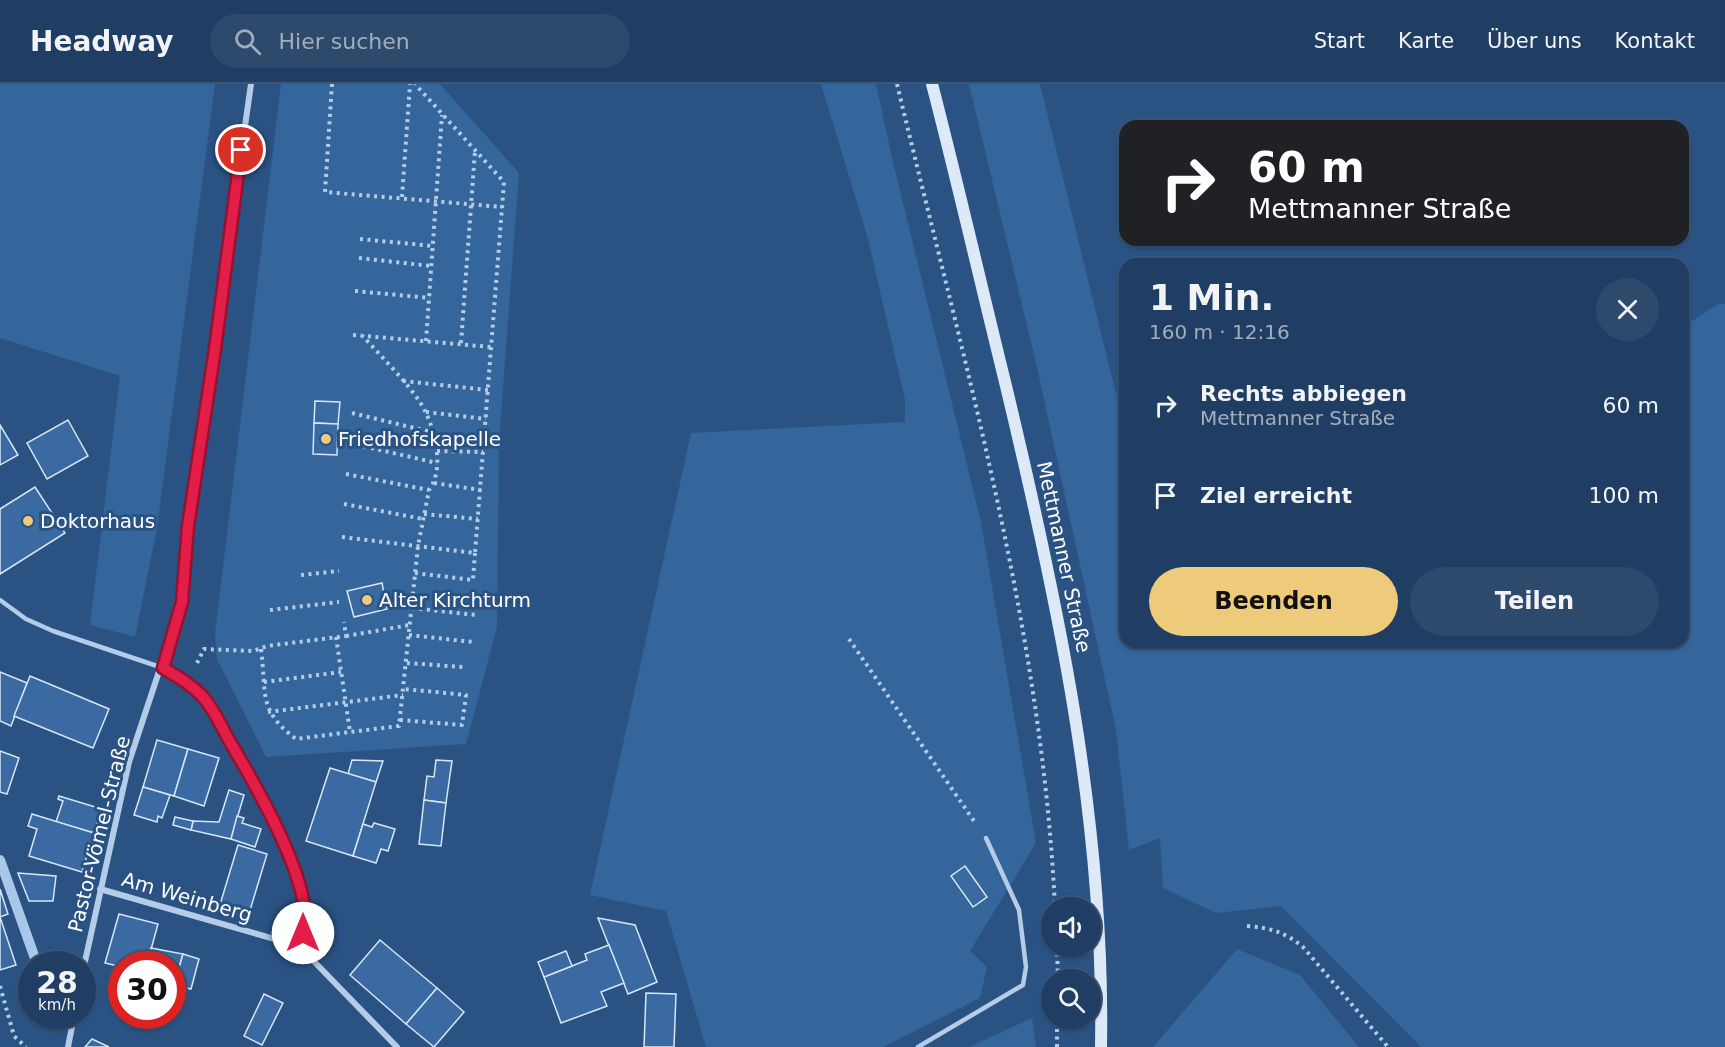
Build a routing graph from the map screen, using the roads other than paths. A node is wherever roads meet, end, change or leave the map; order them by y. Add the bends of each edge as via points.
1 (251, 84) edge
2 (932, 84) edge
3 (0, 600) edge
4 (163, 668) junction
5 (986, 838) road end
6 (100, 889) junction
7 (299, 946) junction
8 (87, 951) edge
9 (71, 1029) edge
10 (68, 1047) edge
11 (397, 1047) edge
12 (918, 1047) edge
13 (1101, 1047) edge

1 - 4 street via 188,526 182,602
2 - 13 main road, Mettmanner Straße via 1024,460 1066,656 1097,879
3 - 4 lane via 26,619 53,631
4 - 6 street, Pastor-Vömel-Straße via 129,762
4 - 7 street via 188,682 205,700 268,806 298,883 307,921
5 - 12 lane via 1019,910 1026,967 1023,985
6 - 7 street, Am Weinberg
6 - 8 street, Pastor-Vömel-Straße
7 - 11 street
9 - 10 street

